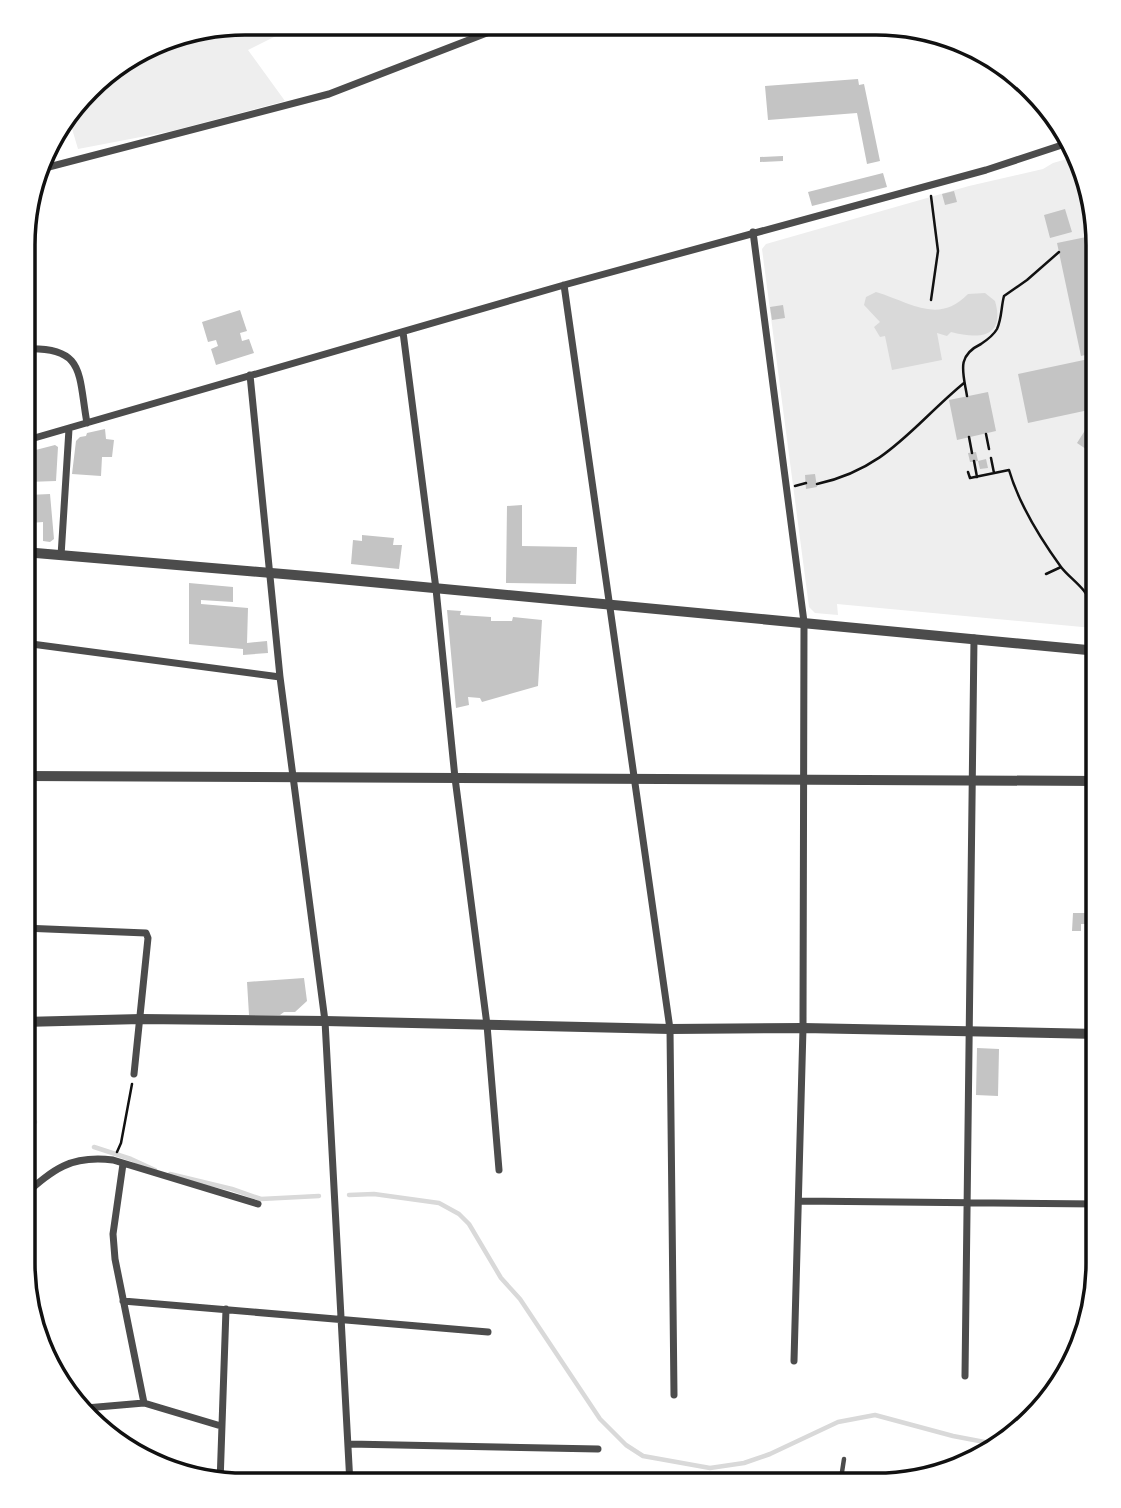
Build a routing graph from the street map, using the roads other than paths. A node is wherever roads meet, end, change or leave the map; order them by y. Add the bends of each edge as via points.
1 (482, 35) edge
2 (1060, 145) edge
3 (50, 167) edge
4 (753, 232) junction
5 (564, 285) junction
6 (403, 332) junction
7 (35, 349) edge
8 (250, 375) junction
9 (87, 423) junction
10 (69, 429) junction
11 (35, 438) edge
12 (35, 553) edge
13 (61, 556) junction
14 (270, 573) junction
15 (436, 589) junction
16 (608, 604) junction
17 (804, 622) junction
18 (974, 638) junction
19 (35, 644) edge
20 (1086, 650) edge
21 (280, 677) junction
22 (35, 776) edge
23 (455, 778) junction
24 (636, 778) junction
25 (804, 778) junction
26 (292, 779) junction
27 (972, 779) junction
28 (1086, 781) edge
29 (35, 928) edge
30 (141, 1019) junction
31 (325, 1021) junction
32 (35, 1022) edge
33 (487, 1025) junction
34 (803, 1028) junction
35 (670, 1029) junction
36 (968, 1031) junction
37 (1086, 1034) edge
38 (134, 1074) road end
39 (123, 1164) junction
40 (499, 1170) dead end
41 (35, 1185) edge
42 (799, 1201) junction
43 (965, 1202) junction
44 (258, 1204) dead end
45 (1086, 1204) edge
46 (122, 1301) junction
47 (226, 1309) junction
48 (342, 1321) junction
49 (488, 1332) dead end
50 (794, 1360) dead end
51 (965, 1376) dead end
52 (674, 1395) dead end
53 (144, 1402) junction
54 (93, 1407) edge
55 (220, 1426) junction
56 (349, 1444) junction
57 (598, 1449) dead end
58 (844, 1459) dead end
59 (219, 1471) edge
60 (350, 1473) edge
61 (842, 1473) edge

1 - 3 street via 329,94
2 - 4 street
4 - 5 street
4 - 17 street
5 - 6 street
5 - 16 street
6 - 8 street
6 - 15 street
7 - 9 street via 55,349 68,355 76,366
8 - 9 street
8 - 14 street
9 - 10 street
10 - 11 street
10 - 13 street
12 - 13 street
13 - 14 street
14 - 15 street
14 - 21 street
15 - 16 street
15 - 23 street
16 - 17 street
16 - 24 street
17 - 18 street
17 - 25 street
18 - 20 street
18 - 27 street
19 - 21 street
21 - 26 street
22 - 26 street
23 - 24 street
23 - 26 street
23 - 33 street
24 - 25 street
24 - 35 street
25 - 27 street
25 - 34 street
26 - 31 street
27 - 28 street
27 - 36 street
29 - 30 street via 142,931 148,935
30 - 31 street
30 - 32 street
30 - 38 street
31 - 33 street
31 - 48 street
33 - 35 street
33 - 40 street
34 - 35 street
34 - 36 street
34 - 42 street
35 - 52 street
36 - 37 street
36 - 43 street
39 - 41 street via 76,1159
39 - 44 street
39 - 46 street via 113,1234
42 - 43 street
42 - 50 street
43 - 45 street
43 - 51 street
46 - 47 street
46 - 53 street
47 - 48 street
47 - 55 street
48 - 49 street
48 - 56 street
53 - 54 street
53 - 55 street
55 - 59 street
56 - 57 street
56 - 60 street
58 - 61 lane

